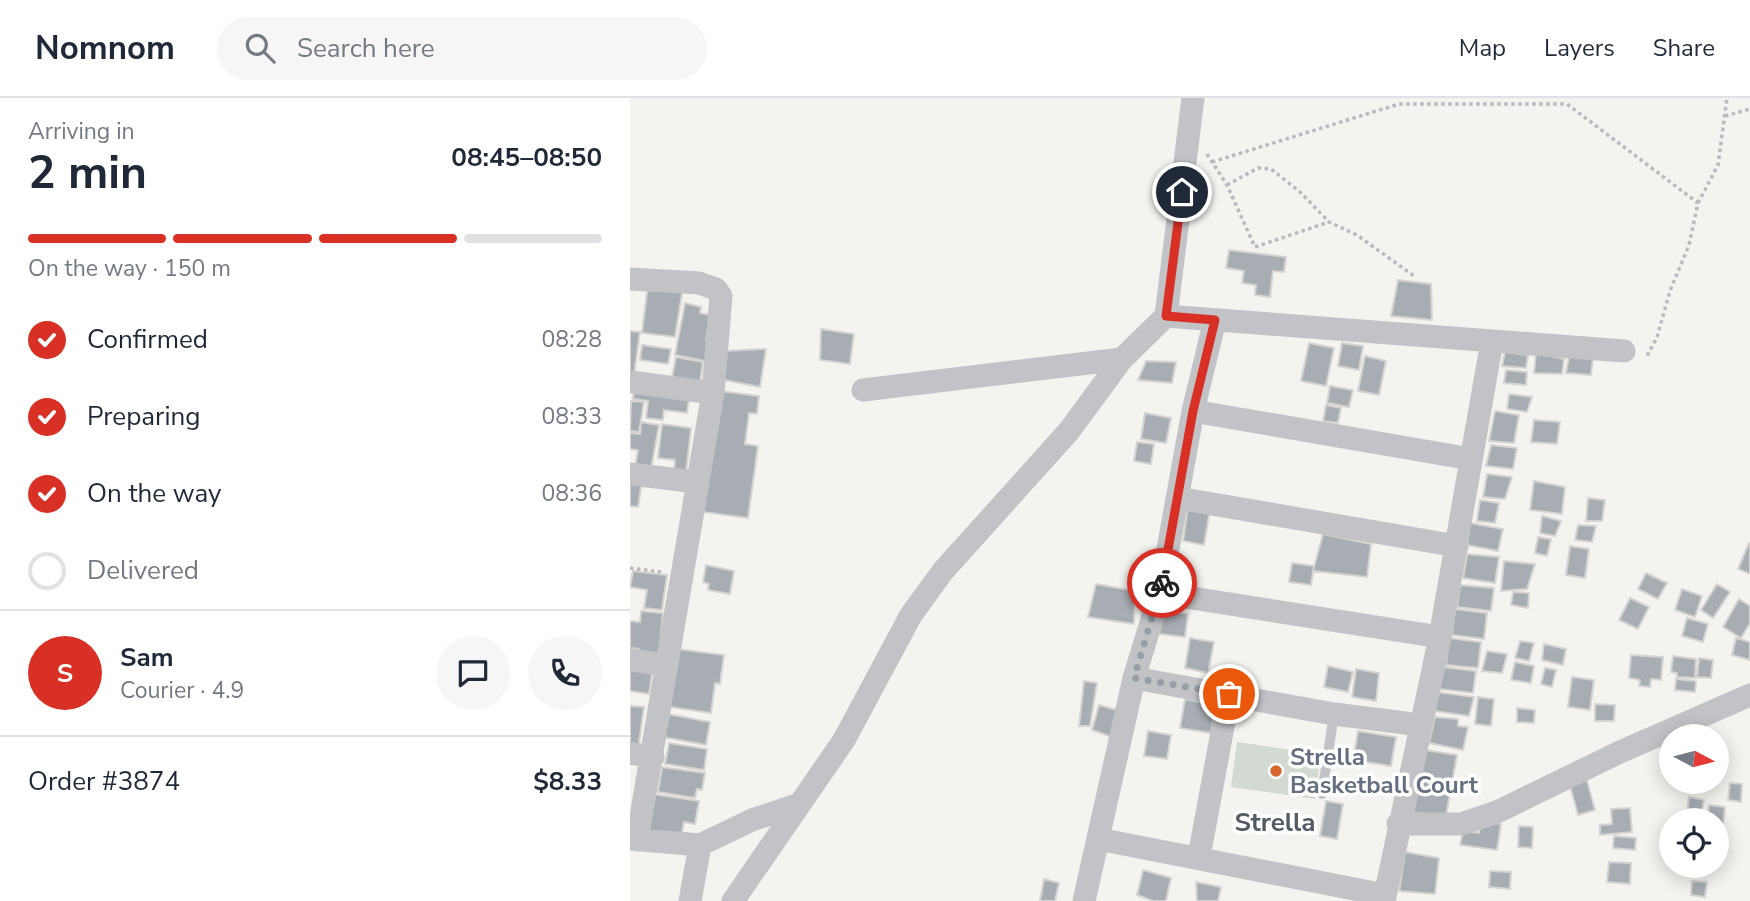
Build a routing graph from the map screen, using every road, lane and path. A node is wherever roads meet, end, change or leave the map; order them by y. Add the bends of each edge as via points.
1 (1193, 98) edge
2 (1727, 98) edge
3 (1750, 109) edge
4 (1724, 116) junction
5 (1187, 149) junction
6 (1212, 162) junction
7 (1227, 185) junction
8 (1698, 202) junction
9 (1329, 222) junction
10 (1413, 276) dead end
11 (630, 279) edge
12 (1166, 316) junction
13 (1215, 320) junction
14 (1492, 341) junction
15 (1624, 351) dead end
16 (1647, 356) dead end
17 (1122, 359) junction
18 (630, 382) edge
19 (863, 390) dead end
20 (713, 393) junction
21 (1193, 411) junction
22 (1471, 459) junction
23 (630, 474) edge
24 (697, 482) junction
25 (1177, 498) junction
26 (1457, 546) junction
27 (630, 568) edge
28 (680, 575) junction
29 (1160, 593) junction
30 (1440, 637) junction
31 (630, 660) edge
32 (667, 665) junction
33 (1134, 678) junction
34 (1229, 694) junction
35 (1750, 695) edge
36 (1334, 714) junction
37 (1421, 725) junction
38 (630, 753) edge
39 (653, 757) junction
40 (1322, 794) dead end
41 (797, 805) junction
42 (1398, 824) junction
43 (633, 839) edge
44 (1098, 839) junction
45 (700, 845) junction
46 (1199, 857) junction
47 (1384, 898) edge
48 (690, 901) edge
49 (733, 901) edge
50 (1084, 901) edge

1 - 5 street
2 - 4 path
3 - 4 path
4 - 8 path via 1718,165
5 - 6 path via 1202,142
5 - 12 street
6 - 7 path
6 - 8 path via 1399,104 1567,104
7 - 9 path via 1258,168 1271,169
7 - 9 path via 1255,247
8 - 16 path via 1689,245
9 - 10 path
11 - 20 street via 699,283 716,289 721,296
12 - 13 street
12 - 17 street
13 - 14 street
13 - 21 street
14 - 15 street
14 - 22 street
17 - 19 street
17 - 41 street via 1069,431 943,571 911,615 844,740
18 - 20 street
20 - 24 street
21 - 22 street
21 - 25 street
22 - 26 street
23 - 24 street
24 - 28 street
25 - 26 street
25 - 29 street
26 - 30 street
27 - 28 path
28 - 32 street
29 - 30 street
29 - 33 street
30 - 37 street
31 - 32 street
32 - 39 street
33 - 34 street
33 - 44 street
34 - 36 street
34 - 46 street
35 - 42 street via 1487,816 1461,824
36 - 37 street
36 - 40 lane
37 - 42 street
38 - 39 street
39 - 43 street
41 - 45 street
41 - 49 street
42 - 47 street
43 - 45 street
44 - 46 street
44 - 50 street
45 - 48 street
46 - 47 street

